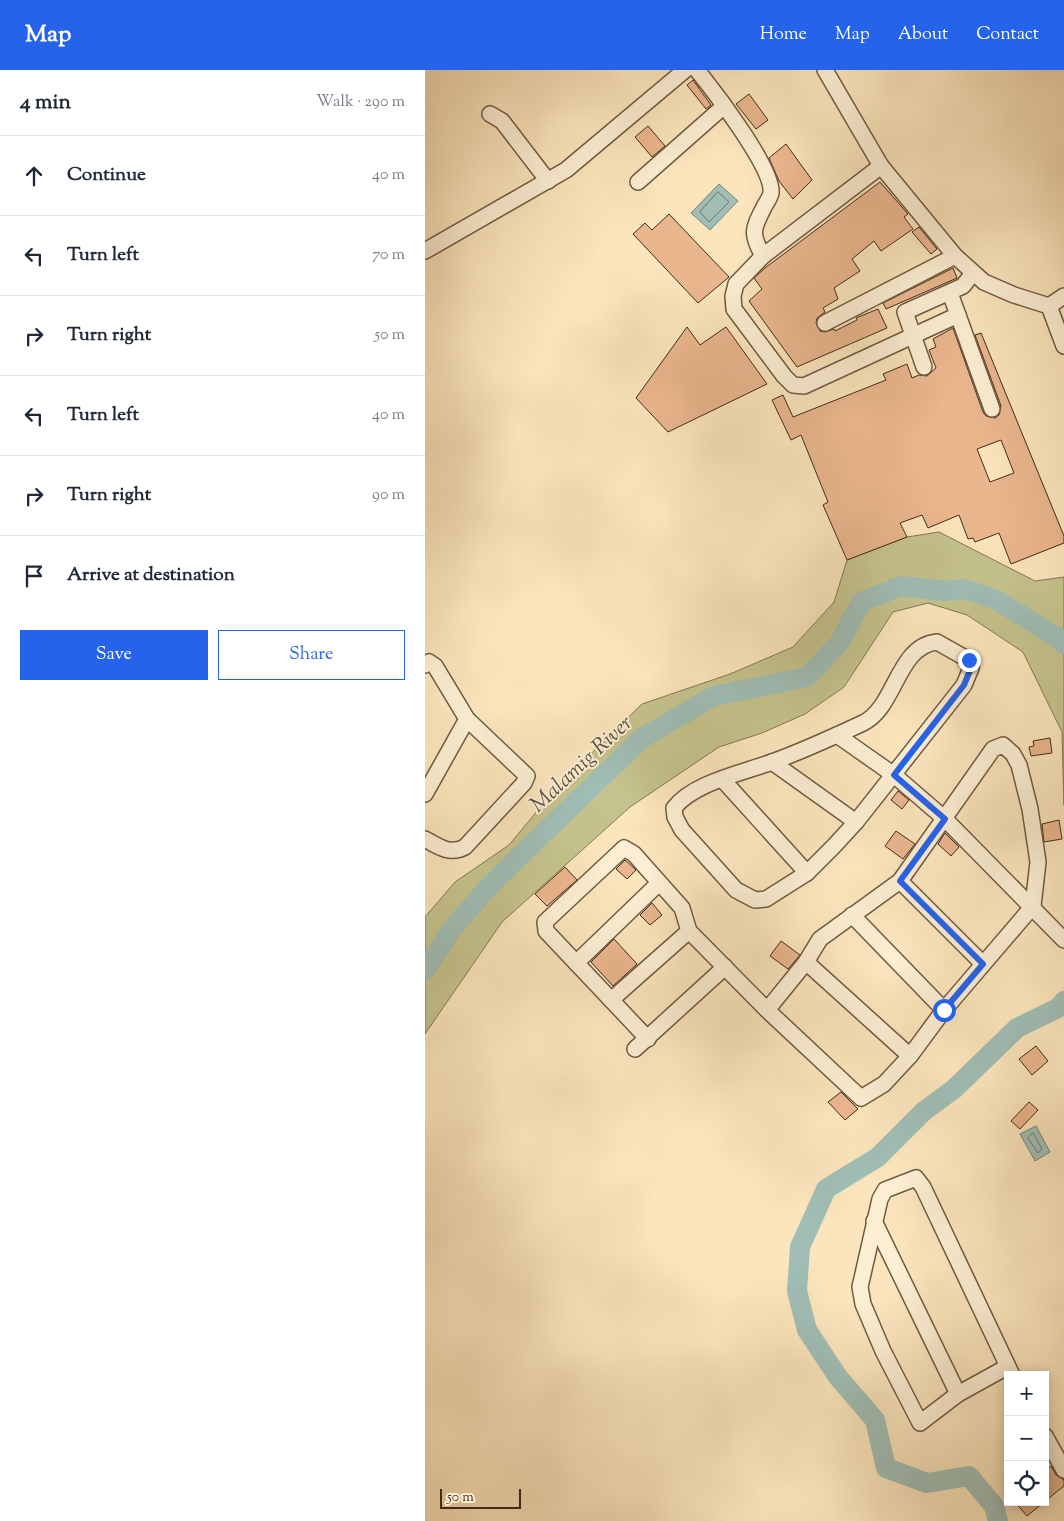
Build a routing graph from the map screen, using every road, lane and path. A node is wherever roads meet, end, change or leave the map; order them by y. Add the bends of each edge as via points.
1 (685, 70) edge
2 (697, 70) edge
3 (825, 70) edge
4 (723, 107) junction
5 (490, 114) dead end
6 (881, 166) junction
7 (548, 180) junction
8 (638, 182) dead end
9 (425, 251) edge
10 (763, 256) junction
11 (955, 256) junction
12 (973, 273) junction
13 (950, 293) junction
14 (1064, 296) edge
15 (1049, 306) junction
16 (958, 315) junction
17 (825, 323) dead end
18 (914, 337) junction
19 (1064, 346) edge
20 (924, 367) dead end
21 (992, 409) dead end
22 (425, 664) edge
23 (467, 719) junction
24 (837, 735) junction
25 (772, 762) junction
26 (894, 775) junction
27 (722, 779) junction
28 (425, 794) edge
29 (945, 819) junction
30 (856, 822) junction
31 (425, 840) edge
32 (807, 873) junction
33 (900, 881) junction
34 (659, 883) junction
35 (1033, 906) junction
36 (852, 915) junction
37 (689, 930) junction
38 (1064, 940) edge
39 (806, 962) junction
40 (576, 963) junction
41 (983, 964) junction
42 (725, 967) junction
43 (611, 1000) junction
44 (767, 1010) junction
45 (944, 1010) junction
46 (648, 1039) junction
47 (635, 1049) dead end
48 (910, 1056) junction
49 (873, 1222) junction
50 (1010, 1371) edge
51 (1004, 1374) edge
52 (958, 1394) junction
53 (1049, 1443) edge
54 (1064, 1470) edge

1 - 7 street via 566,170
2 - 4 street
3 - 6 street
4 - 8 street
4 - 10 street via 757,155 770,181 771,194 753,237
5 - 7 street via 502,121
6 - 10 street
6 - 11 street
7 - 9 street
10 - 18 street via 736,284 734,309 793,385 804,386
11 - 12 street
11 - 17 street
12 - 13 street via 969,281
12 - 15 street via 994,286
13 - 16 street
13 - 18 street via 905,312
14 - 15 street
15 - 19 street
16 - 18 street
16 - 21 street
18 - 20 street
22 - 23 street via 429,662 435,666
23 - 28 street
23 - 31 street via 527,776 465,847 456,851 445,850
24 - 25 street
24 - 26 street
24 - 26 street via 872,718 913,654 929,643 937,642 969,660 971,668 964,685
25 - 27 street
25 - 30 street
26 - 29 street
26 - 30 street
27 - 32 street
27 - 32 street via 682,797 674,808 675,817 682,830 736,890 755,900 766,899
29 - 33 street
29 - 35 street
29 - 35 street via 993,749 1003,745 1013,754 1019,765 1033,824 1038,862
30 - 32 street
33 - 36 street
33 - 41 street
34 - 37 street via 682,908
34 - 40 street
34 - 40 street via 634,854 624,848 545,922 546,931
35 - 38 street
35 - 41 street
36 - 39 street via 820,939
36 - 45 street
37 - 42 street
37 - 43 street
39 - 44 street
39 - 48 street
40 - 43 street
41 - 45 street
42 - 44 street
42 - 46 street
43 - 46 street
44 - 48 street via 861,1098 885,1084
45 - 48 street
46 - 47 street
49 - 50 street via 885,1190 916,1178
49 - 52 street
49 - 52 street via 860,1287 863,1304 883,1351 920,1423
51 - 52 street
53 - 54 street

